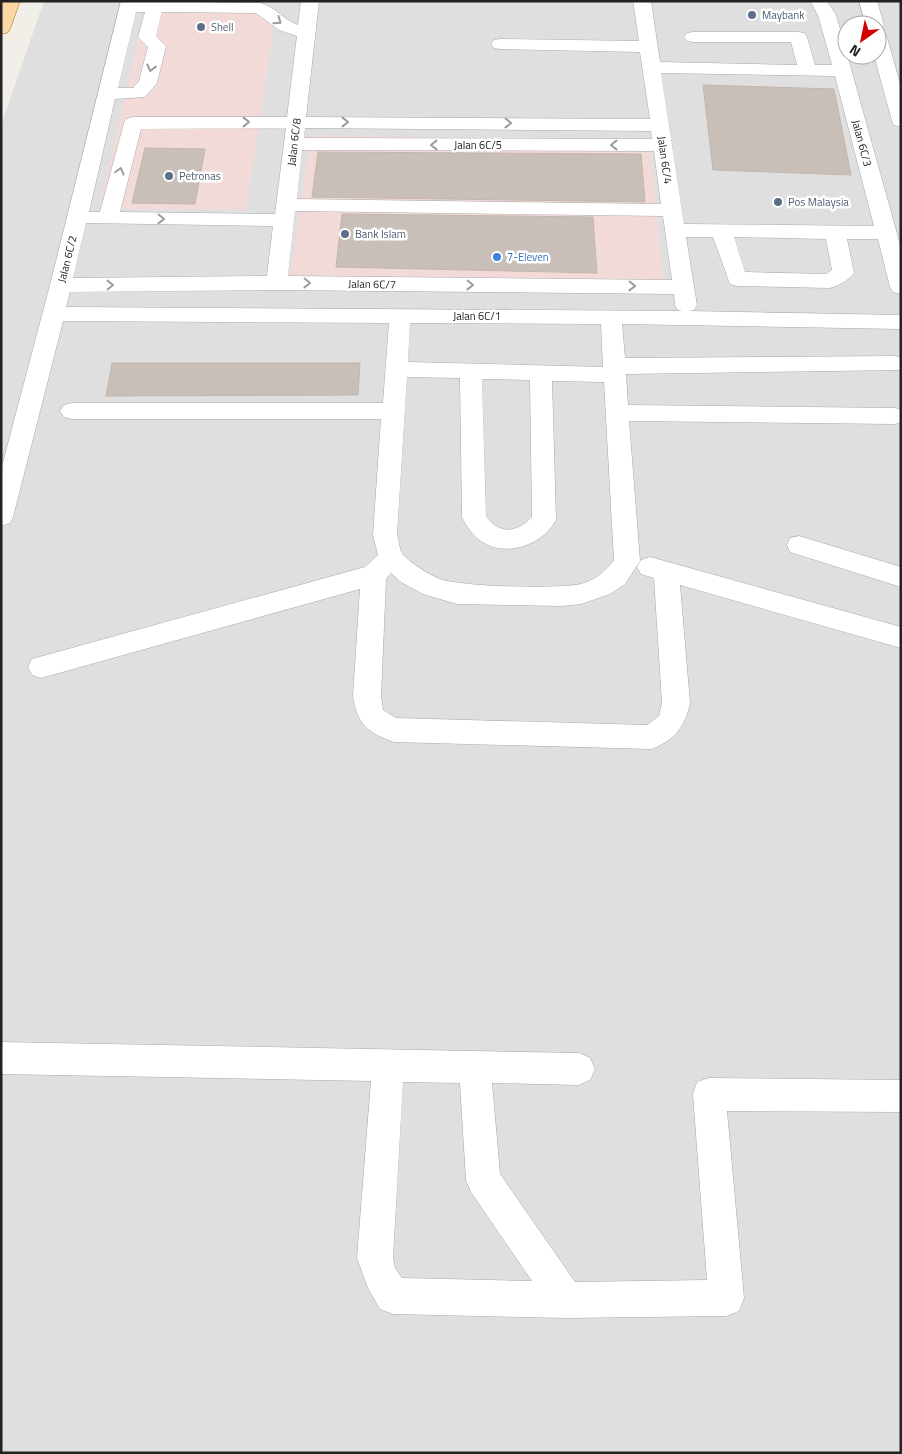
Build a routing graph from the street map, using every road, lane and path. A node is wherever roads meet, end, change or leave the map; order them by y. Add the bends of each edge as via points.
1 (11, 1) edge
2 (310, 1) edge
3 (642, 1) edge
4 (818, 1) edge
5 (868, 1) edge
6 (129, 4) edge
7 (155, 7) junction
8 (872, 15) edge
9 (689, 17) dead end
10 (1, 29) edge
11 (305, 33) junction
12 (693, 37) junction
13 (500, 44) dead end
14 (648, 46) junction
15 (886, 65) edge
16 (651, 68) junction
17 (700, 68) junction
18 (808, 71) junction
19 (842, 72) junction
20 (108, 94) junction
21 (901, 121) edge
22 (297, 122) junction
23 (660, 125) junction
24 (294, 144) junction
25 (663, 146) junction
26 (672, 210) junction
27 (286, 213) junction
28 (77, 218) junction
29 (108, 218) junction
30 (675, 230) junction
31 (720, 230) junction
32 (835, 232) junction
33 (886, 233) junction
34 (277, 283) junction
35 (61, 285) junction
36 (683, 287) junction
37 (901, 287) edge
38 (54, 314) junction
39 (400, 316) junction
40 (611, 317) junction
41 (688, 319) junction
42 (901, 322) edge
43 (896, 364) dead end
44 (396, 369) junction
45 (614, 370) junction
46 (471, 371) junction
47 (541, 372) junction
48 (72, 411) dead end
49 (392, 411) junction
50 (618, 413) junction
51 (895, 416) dead end
52 (1, 516) edge
53 (799, 545) dead end
54 (627, 560) junction
55 (382, 567) junction
56 (666, 571) junction
57 (901, 577) edge
58 (901, 638) edge
59 (42, 667) dead end
60 (1, 1058) edge
61 (388, 1065) junction
62 (475, 1067) junction
63 (579, 1069) dead end
64 (901, 1096) edge
65 (566, 1300) junction

1 - 10 main road
2 - 11 street, Jalan 6C/8
3 - 14 street, Jalan 6C/4
4 - 19 street, Jalan 6C/3 via 827,15
5 - 8 street
6 - 7 street
6 - 20 street, Jalan 6C/2
7 -> 11 street via 260,8 285,26
7 -> 20 street via 147,37 157,46 148,82 138,93
9 - 12 street
11 - 22 street, Jalan 6C/8
12 - 17 street
12 - 18 street via 798,37
13 - 14 street
14 - 16 street, Jalan 6C/4
15 - 21 street
16 - 17 street
16 - 23 street, Jalan 6C/4
17 - 18 street
18 - 19 street
19 - 33 street, Jalan 6C/3
20 - 28 street, Jalan 6C/2
22 -> 23 street, Jalan 6C/5
22 - 24 street, Jalan 6C/8
29 -> 22 street, Jalan 6C/5 via 133,123
23 - 25 street, Jalan 6C/4
25 -> 24 street, Jalan 6C/5
24 - 27 street, Jalan 6C/8
25 - 26 street, Jalan 6C/4
26 - 27 street
26 - 30 street, Jalan 6C/4
29 -> 27 street
27 - 34 street, Jalan 6C/8
28 - 29 street
28 - 35 street, Jalan 6C/2
30 - 31 street
30 - 36 street, Jalan 6C/4
31 - 32 street
31 - 32 street via 737,278 830,281 843,273
32 - 33 street
33 - 37 street, Jalan 6C/3
35 -> 34 street, Jalan 6C/7
34 -> 36 street, Jalan 6C/7
35 - 38 street, Jalan 6C/2
36 - 41 street, Jalan 6C/4
38 - 39 street, Jalan 6C/1
38 - 52 street, Jalan 6C/2
39 - 40 street, Jalan 6C/1
39 - 44 street
40 - 41 street, Jalan 6C/1
40 - 45 street
41 - 42 street, Jalan 6C/1
43 - 45 street
44 - 46 street
44 - 49 street
45 - 47 street
45 - 50 street
46 - 47 street
46 - 47 street via 474,517 479,528 508,540 524,538 537,530 544,520
48 - 49 street
49 - 55 street
50 - 51 street
50 - 54 street
53 - 57 street
54 - 55 street via 616,576 601,587 562,596 457,594
54 - 56 street
55 - 56 street via 367,696 369,712 378,724 394,730 651,737 666,728 674,716 676,703
55 - 59 street
56 - 58 street
60 - 61 street
61 - 62 street
61 - 65 street via 375,1258 380,1276 393,1296
62 - 63 street
62 - 65 street via 483,1180
64 - 65 street via 709,1094 726,1298

